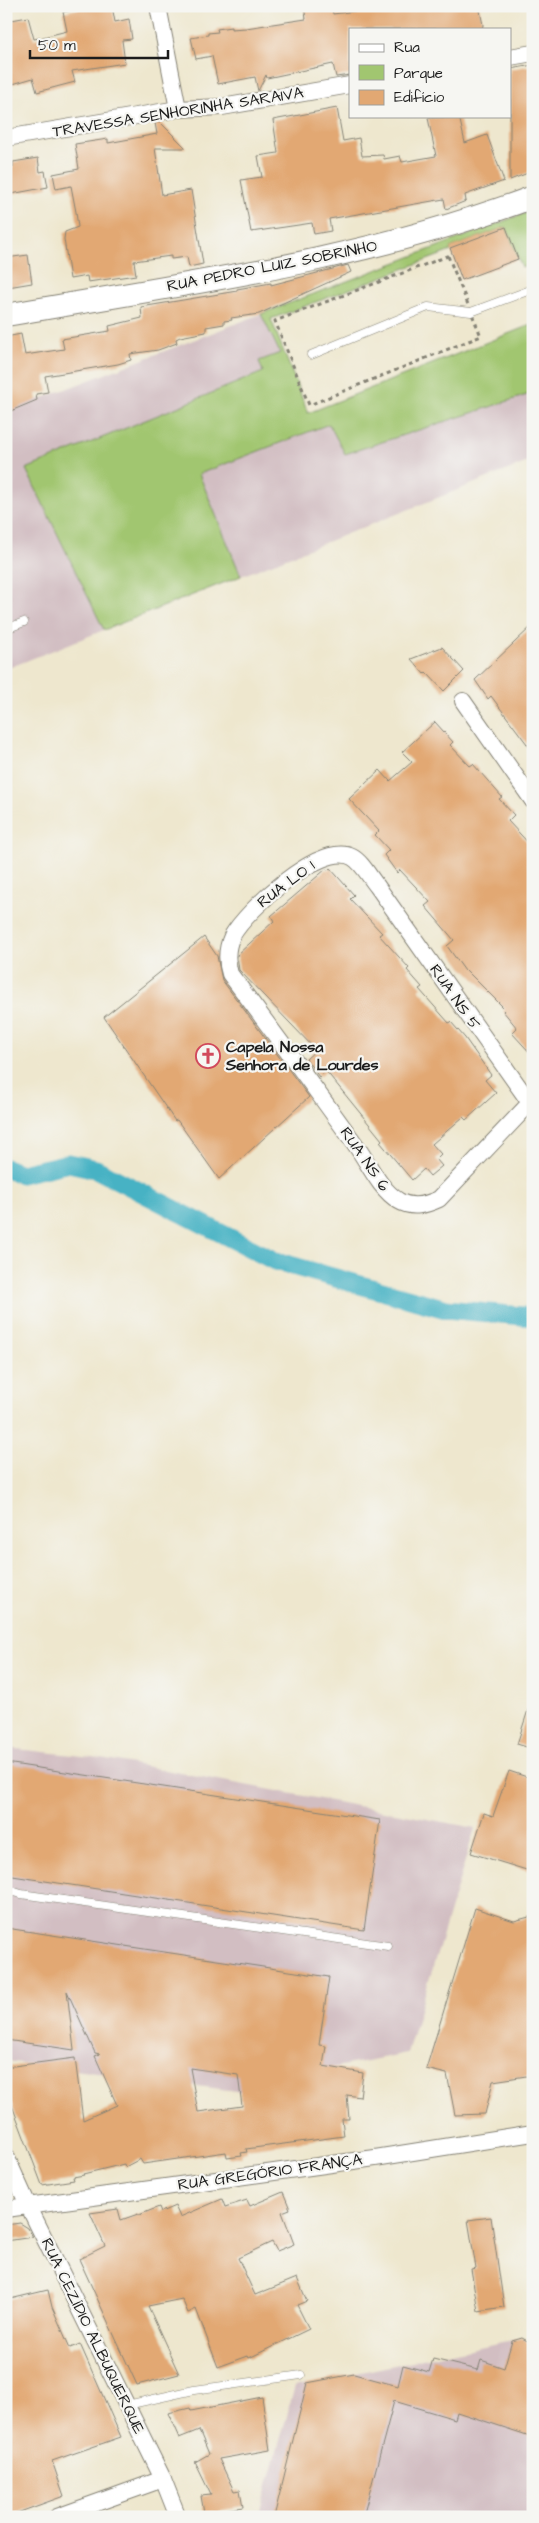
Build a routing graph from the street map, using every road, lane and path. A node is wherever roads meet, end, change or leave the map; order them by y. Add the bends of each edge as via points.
1 (160, 7) edge
2 (533, 53) edge
3 (512, 57) edge
4 (349, 85) edge
5 (178, 109) junction
6 (6, 138) edge
7 (533, 197) edge
8 (533, 289) edge
9 (466, 300) dead end
10 (6, 315) edge
11 (476, 324) dead end
12 (311, 355) dead end
13 (24, 622) dead end
14 (6, 629) edge
15 (463, 701) dead end
16 (533, 801) edge
17 (377, 886) joint
18 (230, 974) joint
19 (531, 1105) edge
20 (6, 1889) edge
21 (388, 1946) dead end
22 (533, 2133) edge
23 (6, 2156) edge
24 (28, 2205) junction
25 (6, 2208) edge
26 (301, 2374) dead end
27 (127, 2405) junction
28 (163, 2479) junction
29 (57, 2517) edge
30 (178, 2517) edge

1 - 5 street
2 - 3 street
4 - 5 street, TRAVESSA SENHORINHA SARAIVA via 222,107
5 - 6 street, TRAVESSA SENHORINHA SARAIVA
7 - 10 street, RUA PEDRO LUIZ SOBRINHO via 470,220 364,248 216,279
8 - 12 lane via 471,312 428,308
9 - 11 path via 448,256 275,320 309,404 481,336
13 - 14 lane
15 - 16 street
17 - 18 street, RUA LO 1 via 352,857 338,855 315,861 253,908 232,936 227,962
17 - 19 street, RUA NS 5
18 - 19 street, RUA NS 6 via 386,1190 404,1204 424,1206 439,1199
20 - 21 lane via 21,1894
22 - 24 street, RUA GREGÓRIO FRANÇA
23 - 24 street, RUA CEZÍDIO ALBUQUERQUE
24 - 25 street, RUA GREGÓRIO FRANÇA
24 - 27 street, RUA CEZÍDIO ALBUQUERQUE
26 - 27 lane via 194,2390
27 - 28 street, RUA CEZÍDIO ALBUQUERQUE
28 - 29 street
28 - 30 street, RUA CEZÍDIO ALBUQUERQUE

